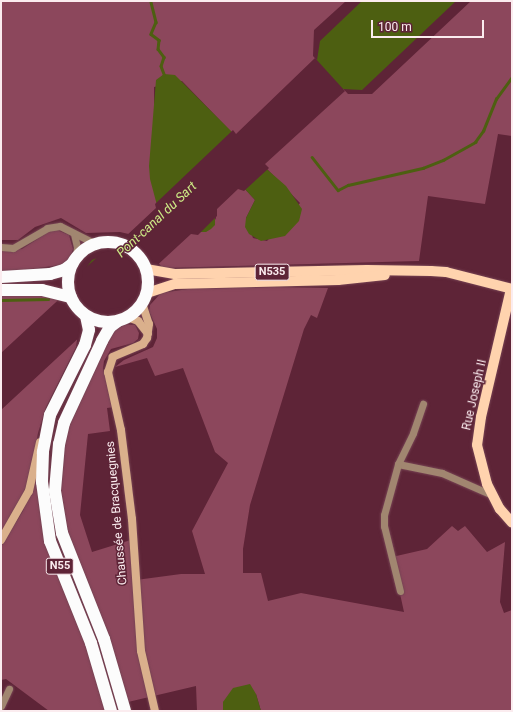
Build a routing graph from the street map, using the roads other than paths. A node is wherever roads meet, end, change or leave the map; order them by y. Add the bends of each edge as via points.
1 (74, 234) junction
2 (96, 244) junction
3 (1, 247) edge
4 (74, 261) junction
5 (146, 269) junction
6 (399, 272) junction
7 (1, 277) edge
8 (512, 289) edge
9 (1, 290) edge
10 (71, 297) junction
11 (144, 298) junction
12 (86, 316) junction
13 (123, 319) junction
14 (148, 334) junction
15 (423, 404) dead end
16 (50, 415) junction
17 (398, 464) junction
18 (492, 495) junction
19 (512, 523) edge
20 (1, 540) edge
21 (400, 590) dead end
22 (6, 693) edge
23 (1, 706) edge
24 (111, 711) edge
25 (125, 711) edge
26 (155, 711) edge

1 - 2 street
1 - 3 street via 63,227 52,227 22,245 13,248
1 - 4 street via 77,247
2 - 4 highway
2 - 5 highway via 112,242 126,246 139,256
4 - 7 highway via 64,270 50,274
4 - 10 highway via 68,280
5 - 6 main road, N535 via 175,274 367,270
5 - 11 highway
6 - 8 main road, N535 via 446,272
6 - 11 main road, N535 via 369,278 175,284
8 - 18 main road, Rue Joseph II via 478,441 480,465
9 - 10 highway via 42,290
10 - 12 highway
11 - 13 highway
11 - 14 street via 149,324
12 - 13 highway via 98,321
12 - 16 highway, N55 via 88,330 85,345
13 - 14 street via 138,321
13 - 25 highway, N55 via 107,331 71,404 58,444 55,479 62,533 104,639
14 - 26 street, Chaussée de Bracquegnies via 143,344 113,357 108,372 121,430 132,519 141,651
15 - 17 street via 413,434
16 - 20 street via 36,454 29,491
16 - 24 highway, N55 via 42,473 48,530 91,643
17 - 18 street via 442,472
17 - 21 street via 384,514 384,526
18 - 19 main road, Rue Joseph II
22 - 23 street

